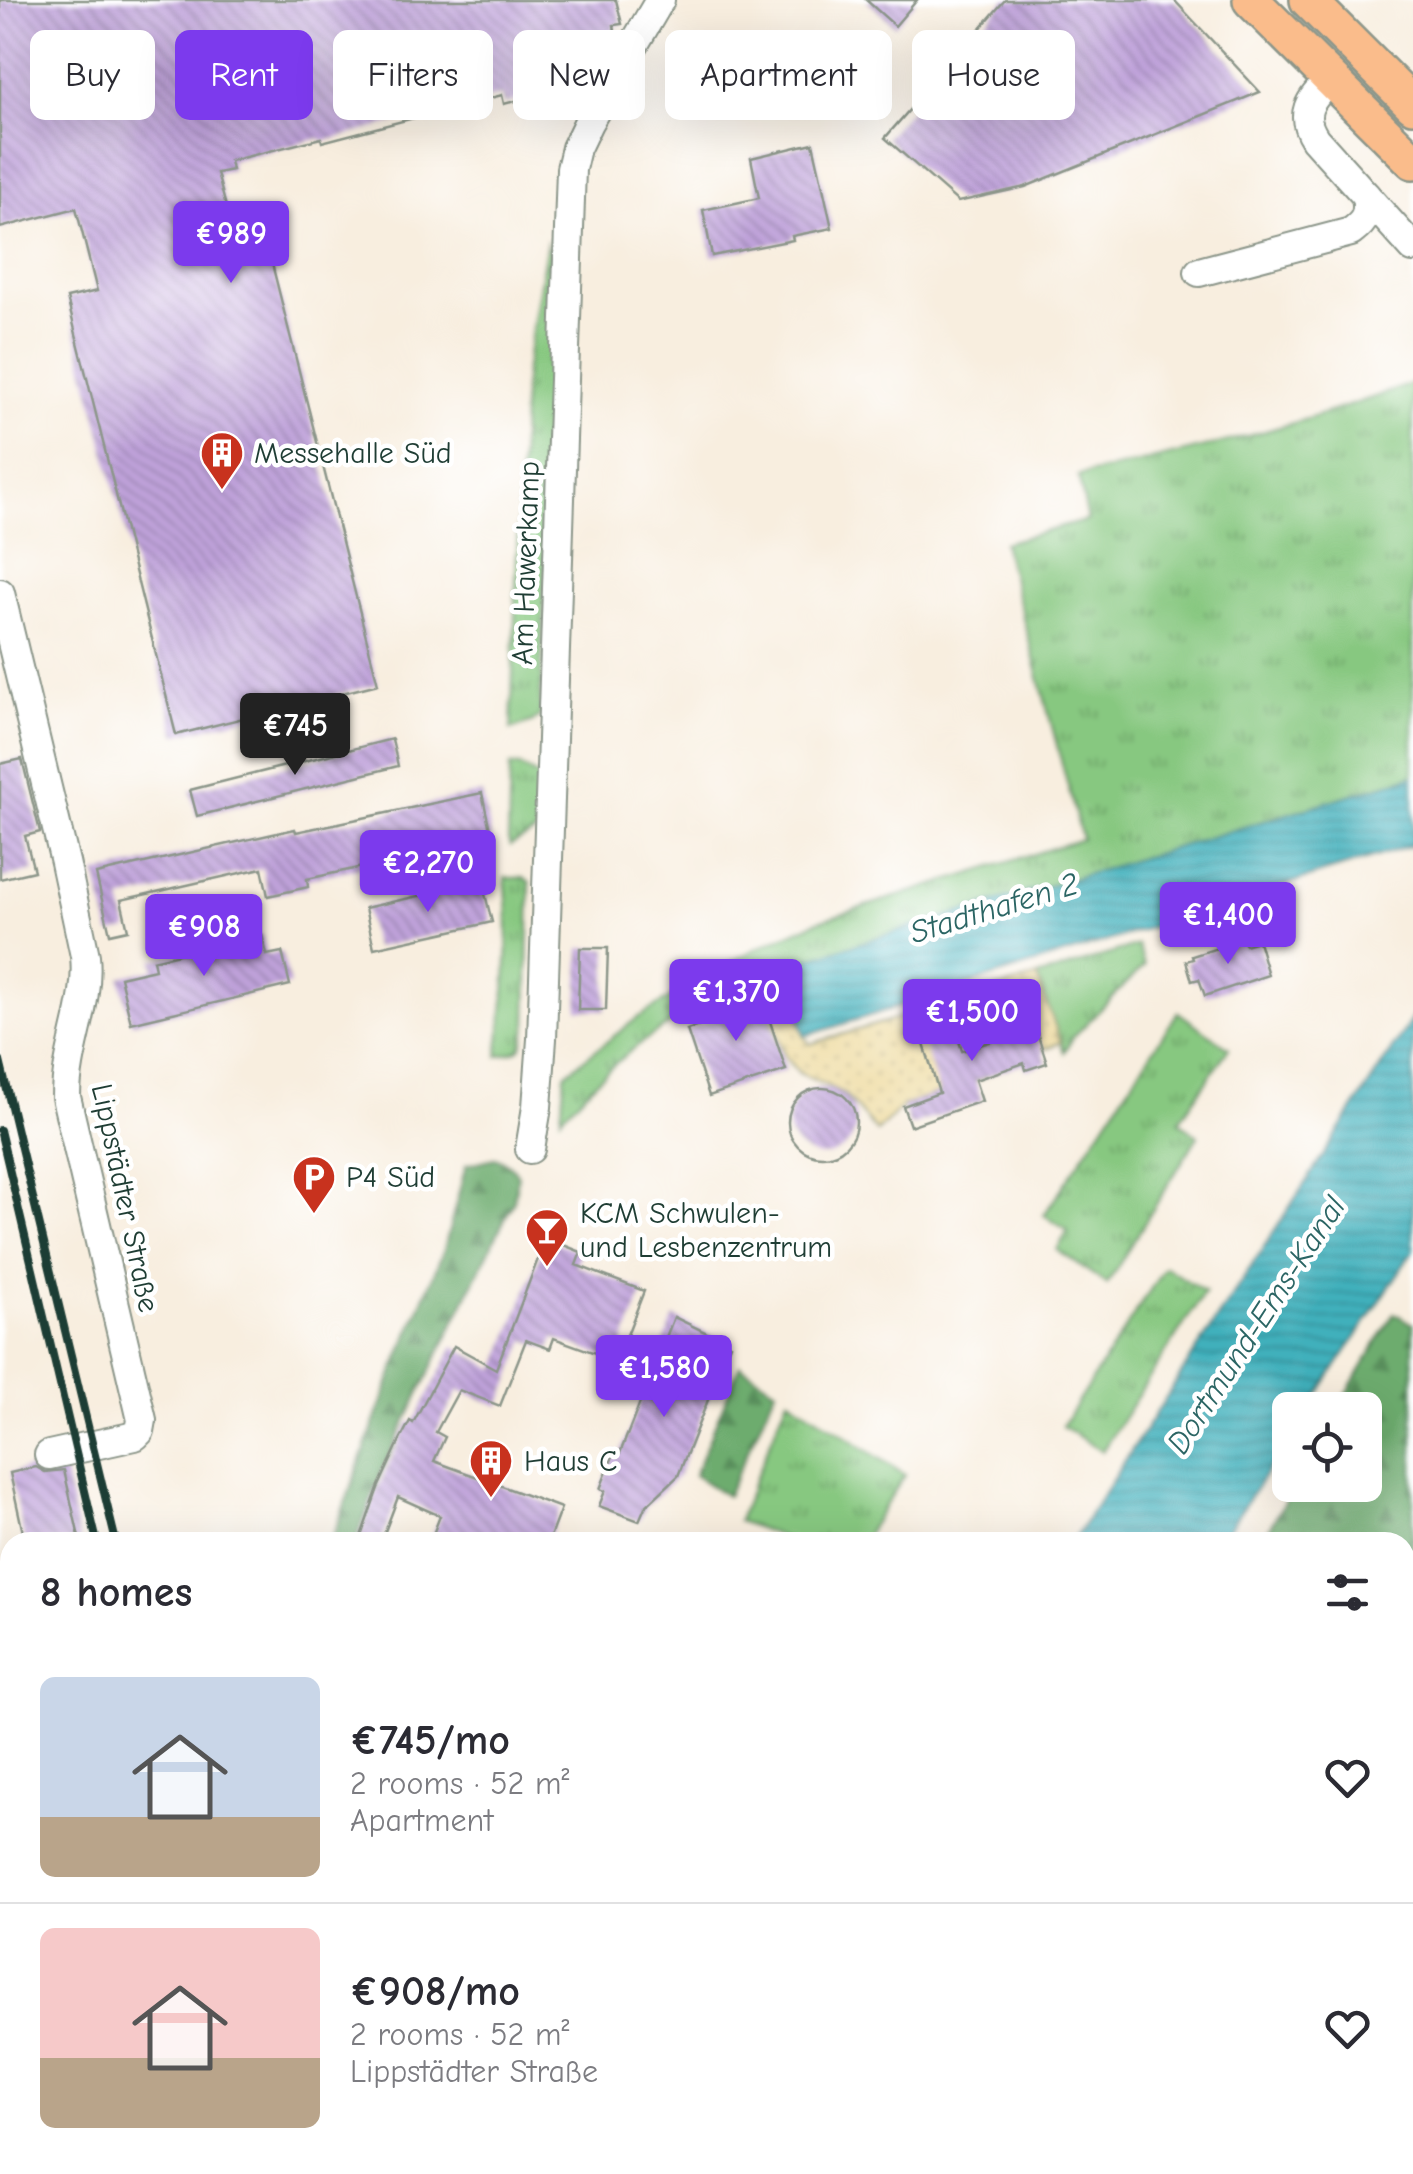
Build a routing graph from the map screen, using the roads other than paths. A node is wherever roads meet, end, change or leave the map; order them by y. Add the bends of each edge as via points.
1 (660, 0) edge
2 (1252, 0) edge
3 (1308, 0) edge
4 (1360, 51) junction
5 (1331, 78) junction
6 (1413, 105) edge
7 (1413, 161) edge
8 (1366, 196) junction
9 (1413, 248) edge
10 (1200, 272) dead end
11 (0, 593) edge
12 (530, 1149) dead end
13 (49, 1456) dead end

1 - 12 street, Am Hawerkamp via 588,123 571,169 542,1039
2 - 5 main road
3 - 4 main road
4 - 5 main road
4 - 6 main road
5 - 7 main road
5 - 8 street via 1306,111 1307,127
8 - 9 street
8 - 10 street via 1364,222 1351,232
11 - 13 street, Lippstädter Straße via 85,956 66,1097 142,1420 136,1436

